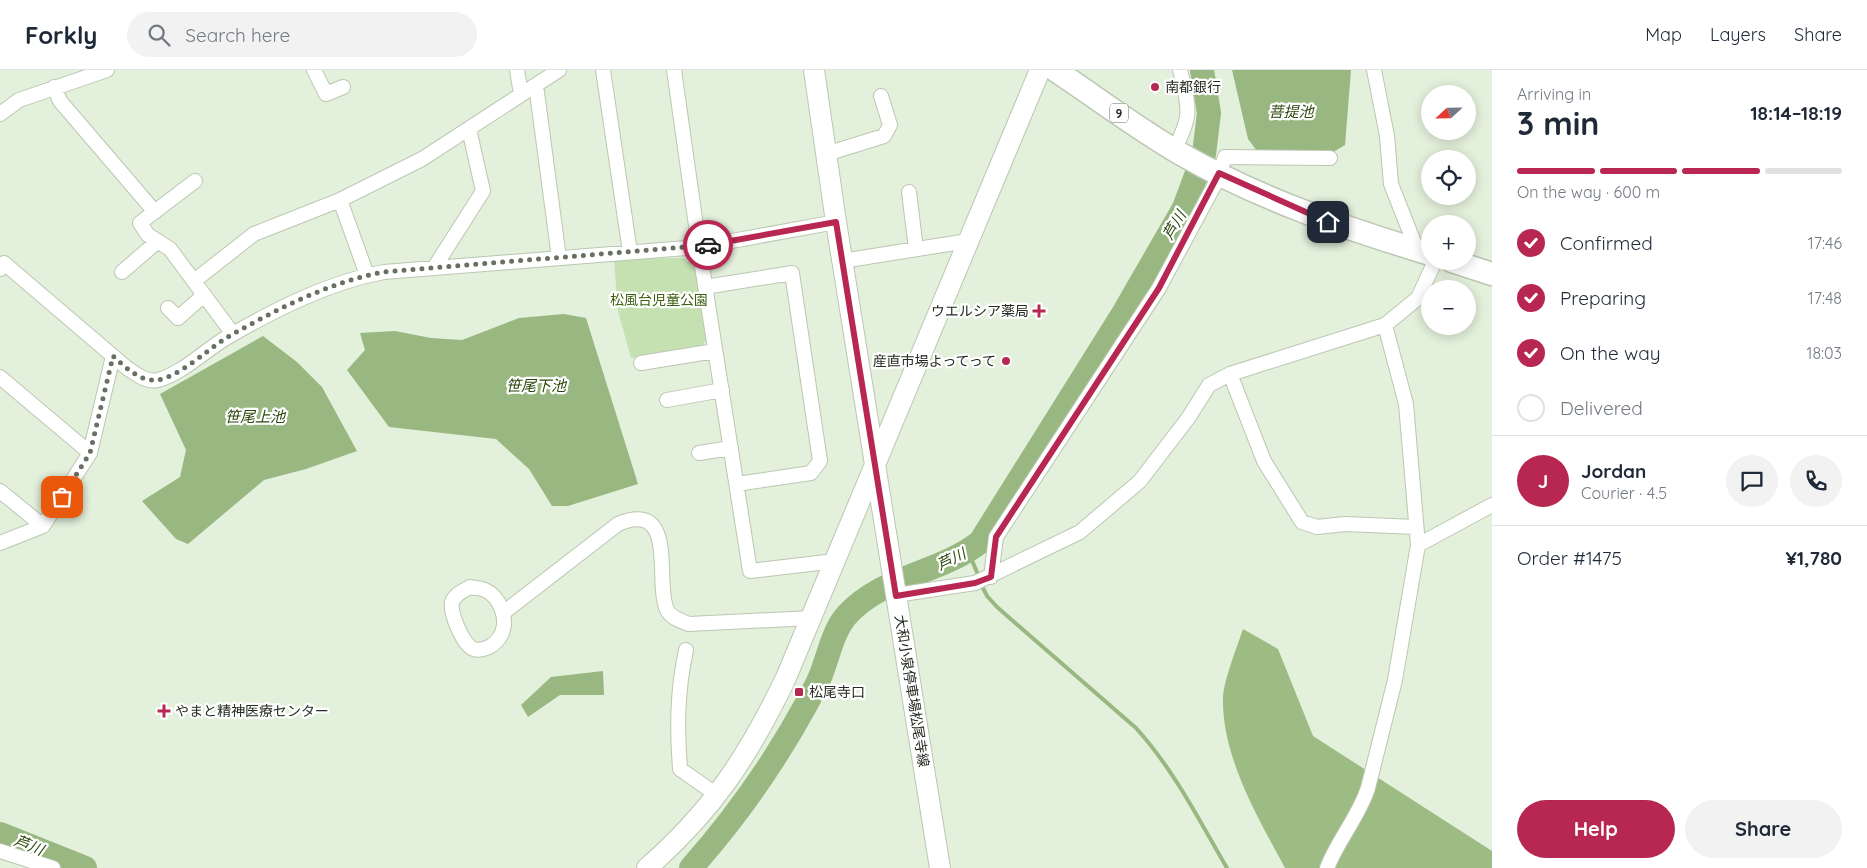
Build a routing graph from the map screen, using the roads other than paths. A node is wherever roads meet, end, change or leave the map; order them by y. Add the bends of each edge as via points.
1 (107, 70) edge
2 (314, 70) edge
3 (517, 70) edge
4 (559, 70) edge
5 (603, 70) edge
6 (674, 70) edge
7 (814, 70) edge
8 (1040, 70) edge
9 (1056, 70) edge
10 (1180, 70) edge
11 (1374, 70) edge
12 (536, 84) junction
13 (54, 87) junction
14 (343, 87) dead end
15 (521, 94) junction
16 (881, 96) dead end
17 (0, 114) edge
18 (468, 129) junction
19 (1179, 152) junction
20 (826, 154) junction
21 (1330, 158) dead end
22 (1216, 172) junction
23 (195, 182) dead end
24 (910, 192) dead end
25 (340, 200) junction
26 (155, 212) junction
27 (836, 222) junction
28 (158, 241) junction
29 (968, 241) junction
30 (1421, 243) edge
31 (699, 246) junction
32 (916, 249) junction
33 (630, 252) junction
34 (1421, 253) edge
35 (559, 258) junction
36 (842, 261) junction
37 (0, 268) edge
38 (434, 268) junction
39 (1476, 269) edge
40 (1424, 270) edge
41 (122, 272) dead end
42 (1492, 274) edge
43 (366, 275) junction
44 (194, 281) junction
45 (705, 287) junction
46 (204, 295) junction
47 (168, 308) dead end
48 (1385, 325) junction
49 (233, 334) junction
50 (715, 351) junction
51 (113, 356) junction
52 (641, 363) dead end
53 (1230, 374) junction
54 (0, 377) edge
55 (722, 390) junction
56 (667, 400) dead end
57 (731, 448) junction
58 (699, 452) dead end
59 (90, 453) junction
60 (875, 463) junction
61 (736, 484) junction
62 (0, 491) edge
63 (1492, 505) edge
64 (43, 526) junction
65 (1416, 527) junction
66 (0, 543) edge
67 (1418, 545) junction
68 (834, 561) junction
69 (991, 577) junction
70 (896, 596) junction
71 (503, 613) junction
72 (811, 618) junction
73 (686, 650) dead end
74 (717, 795) junction
75 (0, 851) edge
76 (24, 863) edge
77 (53, 868) edge
78 (647, 868) edge
79 (940, 868) edge
80 (1327, 868) edge

1 - 13 street
2 - 14 street via 326,94
3 - 15 street
4 - 12 street
5 - 33 street
6 - 31 street
7 - 20 street, 大和小泉停車場松尾寺線
8 - 29 street
9 - 19 main road, 9
10 - 19 street via 1188,102 1188,119
11 - 30 street via 1388,136 1391,184
12 - 15 street
12 - 35 street
13 - 17 street via 19,100
13 - 26 street via 60,101
15 - 18 street
16 - 20 street via 890,125 884,136
18 - 25 street via 422,159
18 - 38 street via 483,190
19 - 22 main road, 9
20 - 27 street, 大和小泉停車場松尾寺線
21 - 22 street via 1225,157
22 - 34 main road, 9 via 1328,222
22 - 69 street via 1159,288 996,537
23 - 26 street
24 - 32 street
25 - 43 street
25 - 44 street via 254,234
26 - 28 street via 140,223 148,235
27 - 31 street
27 - 36 street, 大和小泉停車場松尾寺線
28 - 41 street
28 - 44 street via 170,249
29 - 32 street
29 - 60 street
31 - 33 street
31 - 45 street
32 - 36 street
33 - 35 street
35 - 38 street
36 - 60 street, 大和小泉停車場松尾寺線
37 - 51 street via 4,263
38 - 43 street
39 - 42 main road
40 - 48 street via 1418,298
43 - 49 street via 281,309
44 - 46 street
45 - 50 street
45 - 61 street via 792,273 801,330 820,461 811,473
46 - 47 street via 178,318
46 - 49 street
48 - 53 street
48 - 65 street via 1406,404
49 - 51 street via 170,376 156,380 144,379
50 - 52 street
50 - 55 street
51 - 59 street
53 - 65 street via 1264,461 1302,522 1317,527 1344,524
53 - 69 street via 1209,385 1140,481 1080,532
54 - 59 street
55 - 56 street
55 - 57 street
57 - 58 street
57 - 61 street
59 - 64 street
60 - 68 street
60 - 70 street, 大和小泉停車場松尾寺線
61 - 68 street via 750,571
62 - 64 street
63 - 67 street
64 - 66 street
65 - 67 street
67 - 80 street via 1395,680 1368,788
68 - 72 street
69 - 70 street via 975,583
70 - 79 street, 大和小泉停車場松尾寺線
71 - 71 street via 497,600 485,590 470,588 453,600 456,623 466,643 473,649 483,650 494,645 504,626
71 - 72 street via 618,524 630,519 644,520 656,530 662,549 667,611 675,619 689,624
72 - 74 street via 766,718 737,769
73 - 74 street via 677,719 680,769
74 - 78 street via 692,826
75 - 76 street
76 - 77 street

